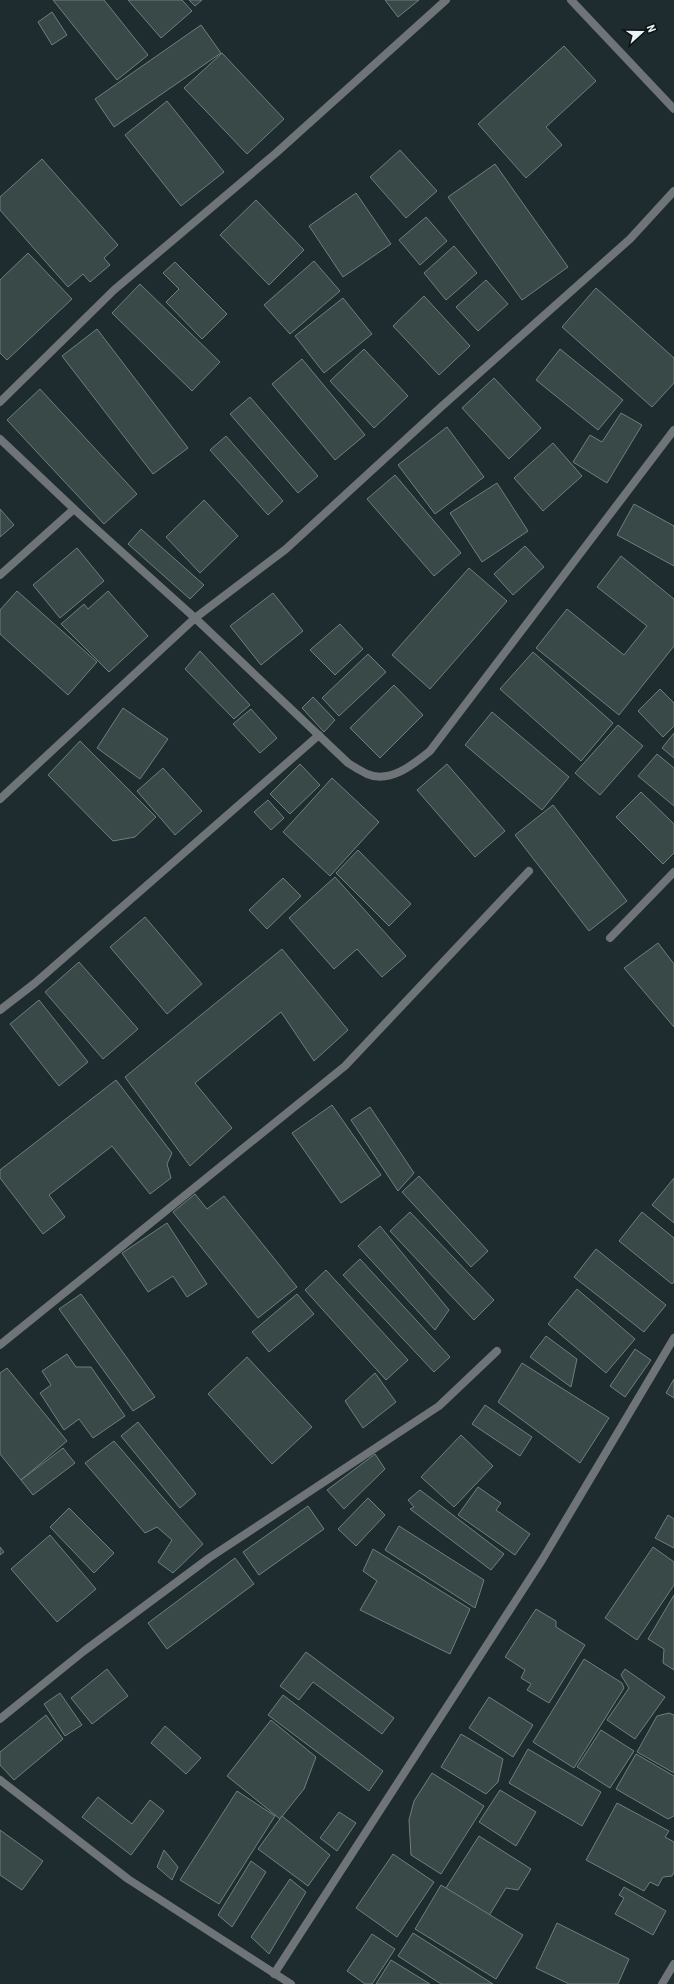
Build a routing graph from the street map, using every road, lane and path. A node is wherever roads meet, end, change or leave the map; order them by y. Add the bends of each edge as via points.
1 (446, 0) edge
2 (571, 0) edge
3 (674, 109) edge
4 (674, 191) edge
5 (0, 402) edge
6 (674, 430) edge
7 (0, 439) edge
8 (74, 509) junction
9 (0, 575) edge
10 (195, 618) junction
11 (319, 735) junction
12 (0, 799) edge
13 (529, 871) dead end
14 (674, 872) edge
15 (610, 938) dead end
16 (0, 1010) edge
17 (674, 1338) edge
18 (0, 1345) edge
19 (497, 1351) dead end
20 (0, 1719) edge
21 (0, 1780) edge
22 (674, 1964) edge
23 (274, 1974) junction
24 (291, 1984) edge
25 (662, 1984) edge

1 - 5 street via 276,153 114,290
2 - 3 street
4 - 10 street via 630,240 441,406 286,550
6 - 11 street via 430,751 410,768 378,777 368,775 348,763
7 - 8 street
8 - 9 street
8 - 10 street
10 - 11 street
10 - 12 street
11 - 16 street via 35,983
13 - 18 street via 345,1066
14 - 15 street
17 - 23 street via 542,1560
19 - 20 street via 439,1406 209,1558 84,1651
21 - 23 street via 128,1879
22 - 25 street
23 - 24 street

